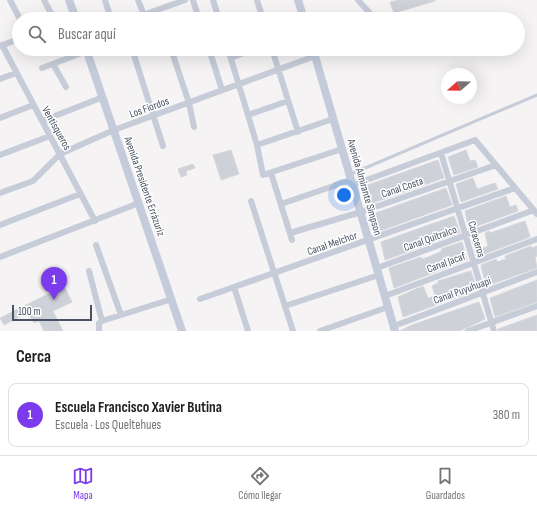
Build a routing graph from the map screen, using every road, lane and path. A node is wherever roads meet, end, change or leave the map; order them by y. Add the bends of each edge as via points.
1 (10, 0) edge
2 (44, 0) edge
3 (69, 0) edge
4 (105, 0) edge
5 (138, 0) edge
6 (185, 0) edge
7 (193, 0) edge
8 (213, 0) edge
9 (257, 0) edge
10 (298, 0) edge
11 (358, 0) edge
12 (170, 2) edge
13 (158, 10) joint
14 (16, 12) edge
15 (50, 12) edge
16 (73, 12) edge
17 (109, 12) edge
18 (143, 12) edge
19 (152, 12) edge
20 (197, 12) edge
21 (217, 12) edge
22 (261, 12) edge
23 (302, 12) edge
24 (369, 12) edge
25 (12, 42) edge
26 (1, 46) edge
27 (73, 56) edge
28 (89, 56) edge
29 (134, 56) edge
30 (173, 56) edge
31 (211, 56) edge
32 (236, 56) edge
33 (274, 56) edge
34 (306, 56) edge
35 (315, 56) edge
36 (231, 58) joint
37 (54, 64) junction
38 (42, 68) dead end
39 (278, 70) junction
40 (16, 73) junction
41 (0, 79) edge
42 (239, 84) junction
43 (66, 87) dead end
44 (222, 90) junction
45 (537, 95) edge
46 (103, 97) junction
47 (288, 101) junction
48 (189, 103) junction
49 (32, 105) junction
50 (248, 115) junction
51 (154, 116) junction
52 (0, 118) edge
53 (333, 118) junction
54 (42, 121) junction
55 (194, 127) dead end
56 (114, 130) junction
57 (298, 132) junction
58 (50, 136) junction
59 (257, 145) junction
60 (163, 146) dead end
61 (342, 149) junction
62 (441, 153) junction
63 (60, 154) junction
64 (0, 156) edge
65 (496, 165) junction
66 (271, 173) junction
67 (351, 180) junction
68 (450, 182) junction
69 (515, 188) junction
70 (0, 193) edge
71 (80, 194) junction
72 (251, 201) dead end
73 (139, 203) junction
74 (281, 204) junction
75 (458, 209) junction
76 (360, 212) junction
77 (535, 212) edge
78 (95, 221) junction
79 (0, 225) edge
80 (290, 233) junction
81 (466, 236) junction
82 (537, 239) edge
83 (292, 240) dead end
84 (369, 241) junction
85 (96, 245) dead end
86 (0, 256) edge
87 (474, 263) junction
88 (89, 271) dead end
89 (378, 272) junction
90 (537, 272) edge
91 (275, 274) junction
92 (234, 287) junction
93 (483, 293) junction
94 (385, 296) junction
95 (172, 299) junction
96 (200, 299) dead end
97 (285, 306) junction
98 (537, 306) edge
99 (388, 307) junction
100 (121, 315) junction
101 (102, 321) junction
102 (492, 322) junction
103 (395, 328) edge
104 (99, 331) edge
105 (182, 331) edge
106 (248, 331) edge
107 (293, 331) edge
108 (320, 331) edge
109 (468, 331) edge
110 (494, 331) edge

1 - 14 street
2 - 15 street
3 - 16 street
4 - 17 street
5 - 18 street
6 - 12 street
7 - 20 street
8 - 21 street
9 - 22 street
10 - 23 street
11 - 24 street
12 - 13 street
13 - 19 street
25 - 26 street
26 - 40 street, Ventisqueros
27 - 37 street
28 - 46 street, Avenida Presidente Errázuriz
29 - 51 street
30 - 48 street
31 - 44 street
32 - 36 street
33 - 39 street
34 - 39 street, Los Fiordos
35 - 53 street, Avenida Almirante Simpson
36 - 42 street
37 - 38 street
37 - 43 street
39 - 42 street, Los Fiordos
39 - 47 street
40 - 41 street
40 - 49 street, Ventisqueros
42 - 44 street, Los Fiordos
42 - 50 street
44 - 48 street, Los Fiordos
45 - 67 lane
46 - 54 street
46 - 56 street, Avenida Presidente Errázuriz
47 - 50 street
47 - 57 street
48 - 51 street, Los Fiordos
48 - 55 street
49 - 52 street
49 - 54 street, Ventisqueros
50 - 59 street
51 - 56 street, Los Fiordos
51 - 60 street
53 - 57 street
53 - 61 street, Avenida Almirante Simpson
54 - 58 street, Ventisqueros
56 - 63 street, Los Fiordos
56 - 73 street, Avenida Presidente Errázuriz
57 - 59 street
58 - 63 street, Ventisqueros
58 - 64 street
59 - 66 street via 263,175
61 - 66 street
61 - 67 street, Avenida Almirante Simpson
62 - 65 street via 475,140
62 - 67 street
62 - 68 street, Coraceros
63 - 70 street, Los Fiordos via 33,181
63 - 71 street, Ventisqueros
65 - 68 street, Canal Costa
65 - 69 street
66 - 74 street
67 - 74 street
67 - 76 street, Avenida Almirante Simpson
68 - 75 street, Coraceros
68 - 76 street, Canal Costa
69 - 75 street, Canal Melchor
69 - 77 street
71 - 78 street, Ventisqueros
71 - 79 street
72 - 91 street
73 - 78 street
73 - 95 street, Avenida Presidente Errázuriz
74 - 80 street
75 - 81 street, Coraceros
75 - 84 street, Canal Melchor
76 - 80 street, Canal Costa
76 - 84 street, Avenida Almirante Simpson
77 - 81 street, Canal Quitralco
78 - 86 street
80 - 83 street
81 - 87 street, Coraceros
81 - 89 street, Canal Quitralco
82 - 87 street, Canal Jacaf
84 - 89 street, Avenida Almirante Simpson
84 - 91 street, Canal Melchor
85 - 100 street
87 - 93 street, Coraceros
87 - 94 street, Canal Jacaf
88 - 101 street
89 - 94 street, Avenida Almirante Simpson
89 - 97 street, Canal Quitralco
90 - 93 street, Canal Puyuhuapi
91 - 92 street, Canal Melchor
91 - 97 street
92 - 96 street, Canal Melchor
92 - 106 street
93 - 102 street, Coraceros
93 - 103 street, Canal Puyuhuapi
94 - 99 street, Avenida Almirante Simpson
95 - 100 street
95 - 105 street, Avenida Presidente Errázuriz
97 - 107 street
98 - 102 street
99 - 103 street, Avenida Almirante Simpson
99 - 108 street
100 - 101 street
101 - 104 street via 99,323
102 - 109 street
102 - 110 street, Coraceros

